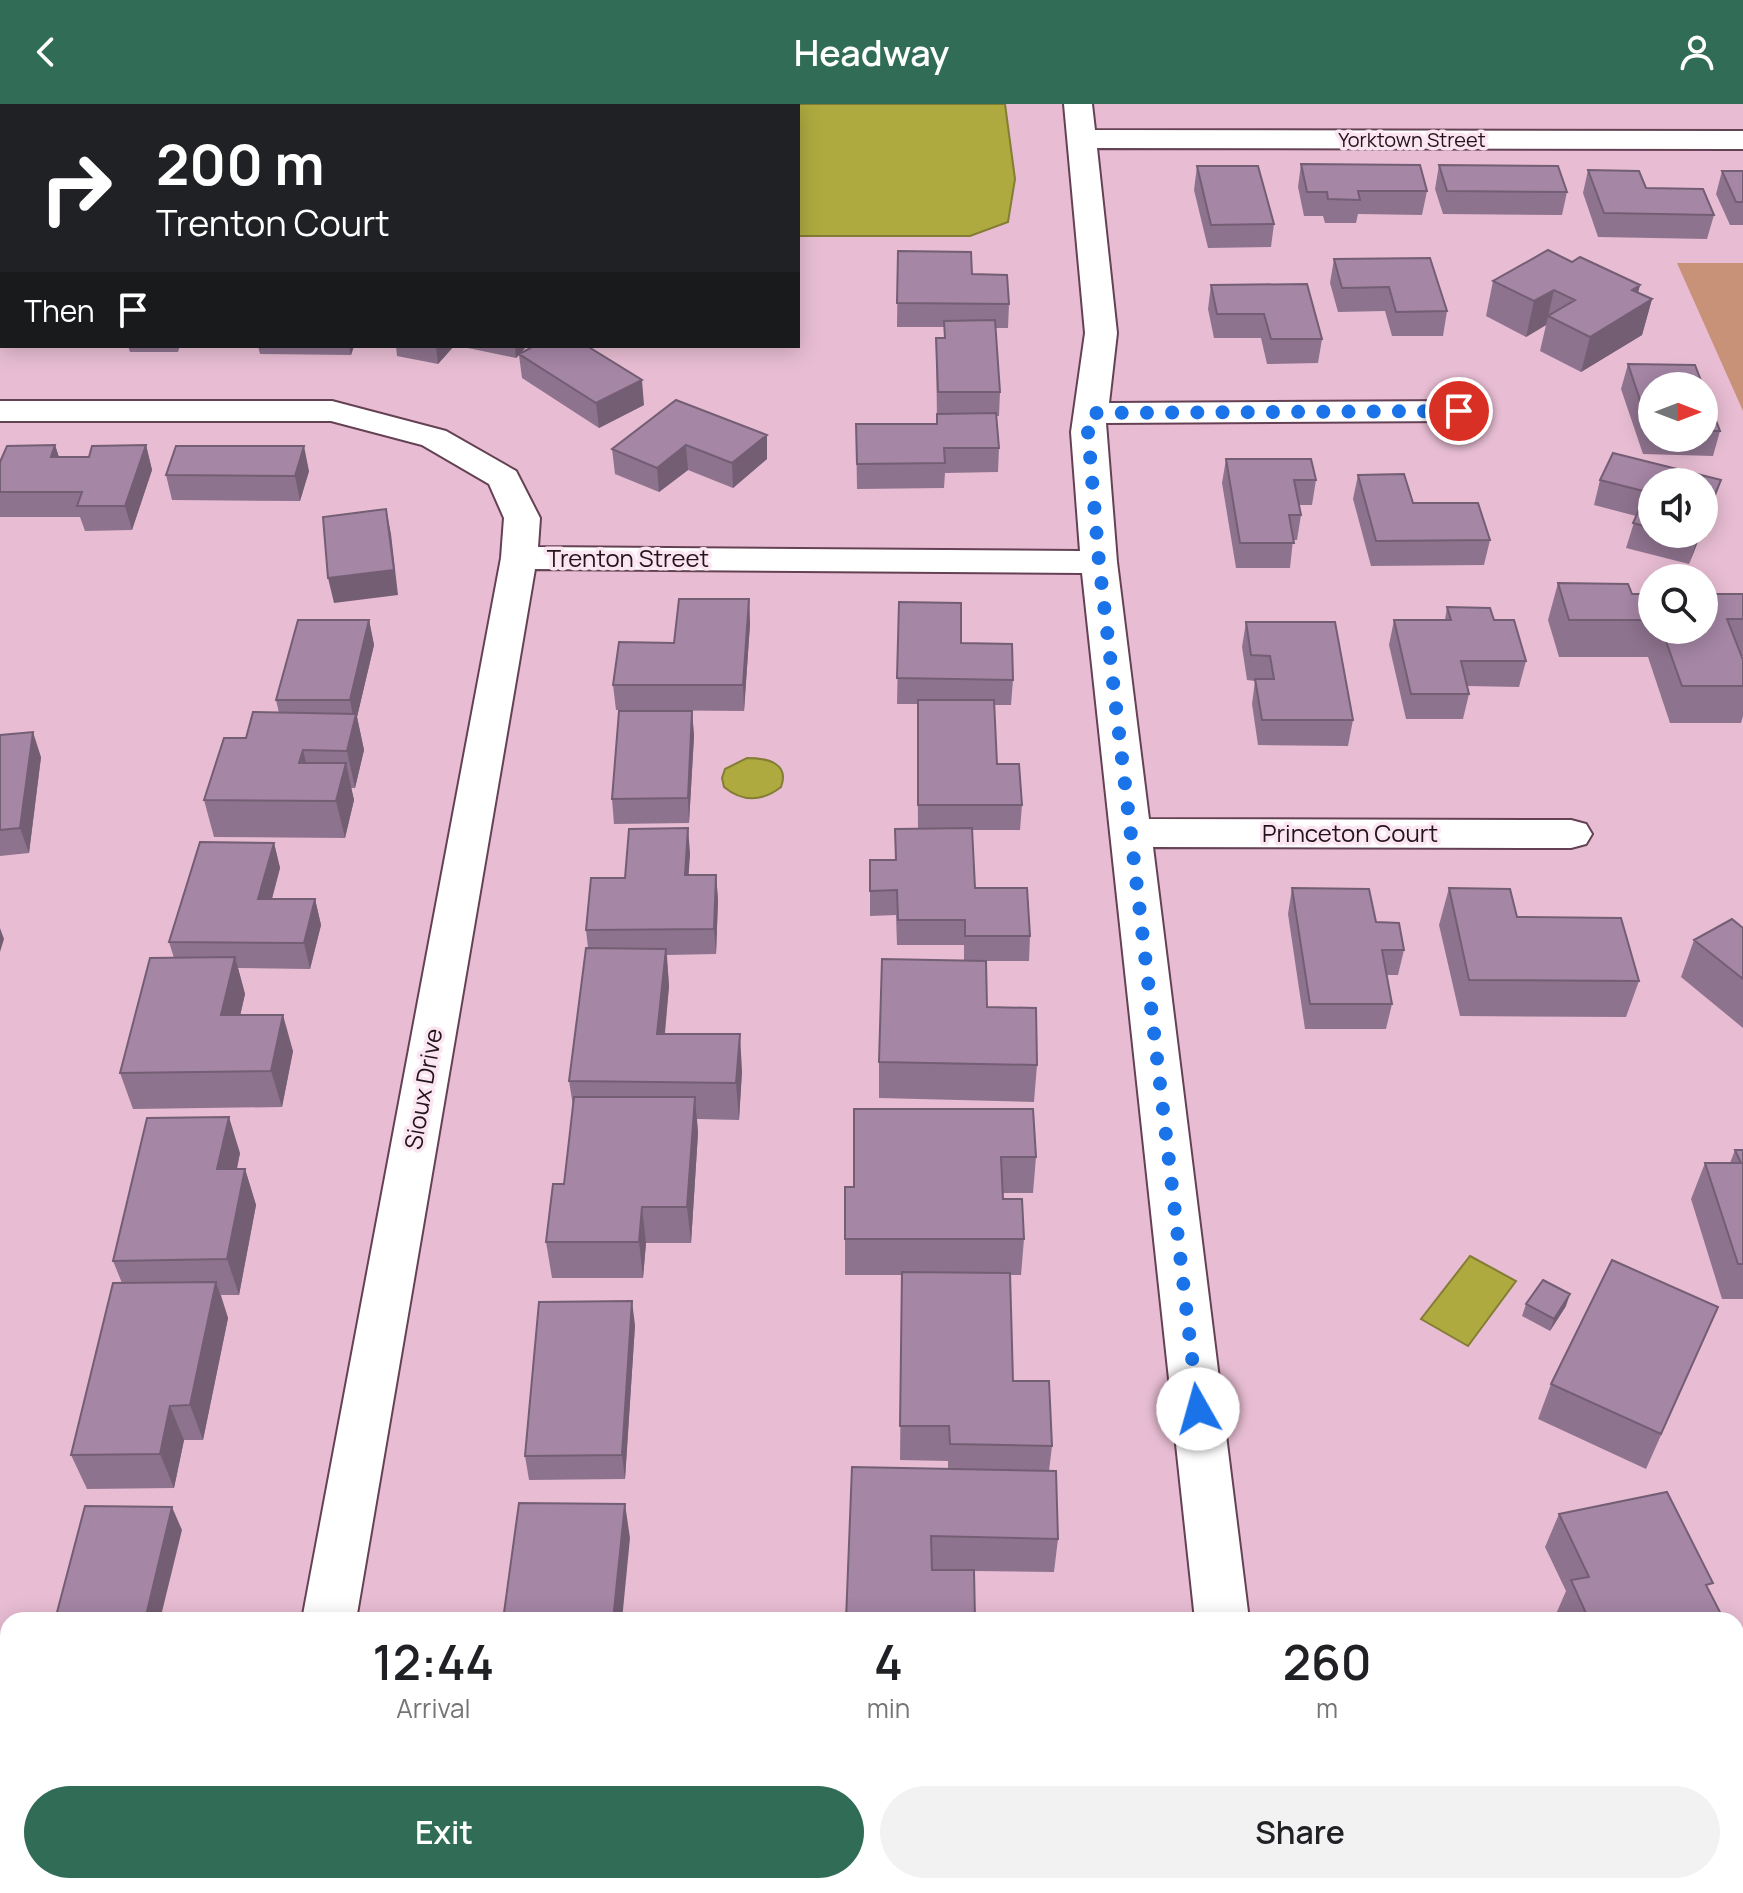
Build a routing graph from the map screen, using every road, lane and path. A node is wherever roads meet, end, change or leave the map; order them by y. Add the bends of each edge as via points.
1 (1080, 122) edge
2 (1743, 140) edge
3 (0, 411) edge
4 (1459, 411) dead end
5 (1091, 413) junction
6 (519, 558) junction
7 (1099, 562) junction
8 (1129, 833) junction
9 (1571, 834) dead end
10 (330, 1612) edge
11 (1221, 1612) edge

1 - 2 street, Yorktown Street
1 - 5 street via 1101,333
3 - 6 street, Trenton Street via 332,411 434,438 504,478 522,518
4 - 5 street
5 - 7 street via 1088,432
6 - 7 street, Trenton Street
6 - 10 street, Sioux Drive
7 - 8 street
8 - 9 street, Princeton Court
8 - 11 street

